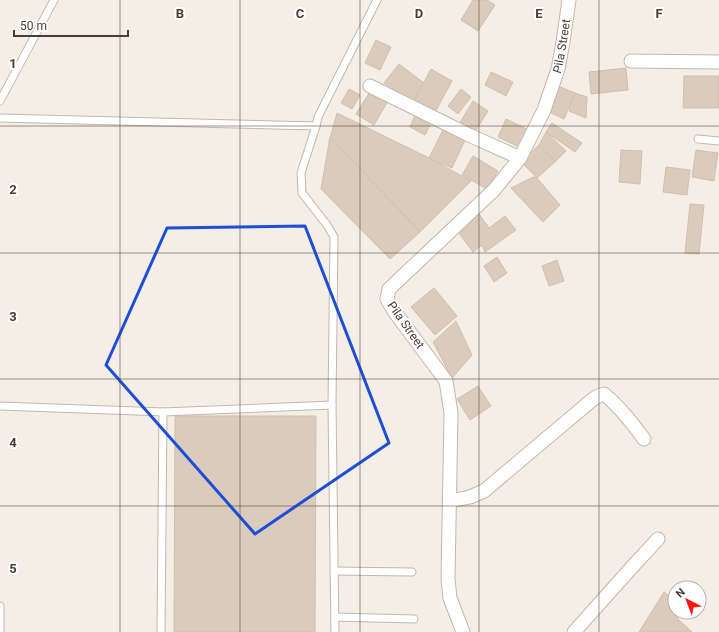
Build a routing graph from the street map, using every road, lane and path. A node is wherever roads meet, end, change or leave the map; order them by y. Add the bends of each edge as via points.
1 (54, 0) edge
2 (377, 0) edge
3 (569, 0) edge
4 (631, 61) dead end
5 (719, 62) edge
6 (370, 86) dead end
7 (0, 101) edge
8 (0, 118) edge
9 (316, 126) junction
10 (698, 139) dead end
11 (719, 142) edge
12 (520, 158) junction
13 (332, 405) junction
14 (0, 406) edge
15 (163, 412) junction
16 (644, 439) dead end
17 (450, 501) junction
18 (658, 539) dead end
19 (334, 571) junction
20 (412, 572) dead end
21 (0, 606) edge
22 (335, 617) junction
23 (414, 619) dead end
24 (0, 632) edge
25 (161, 632) edge
26 (335, 632) edge
27 (463, 632) edge
28 (574, 632) edge

1 - 7 lane
2 - 9 lane
3 - 12 street, Pila Street via 558,69 544,110
4 - 5 street
6 - 12 street
8 - 9 lane
9 - 13 lane via 301,173 302,193 334,237
10 - 11 lane
12 - 17 street, Pila Street via 494,190 389,289 387,299 394,311 446,381 451,413
13 - 15 lane
13 - 19 lane
14 - 15 lane
15 - 25 lane
16 - 17 street via 604,394 592,400 484,490 470,497
17 - 27 street, Pila Street via 448,579 450,598
18 - 28 street
19 - 20 lane
19 - 22 lane
21 - 24 lane
22 - 23 lane
22 - 26 lane

